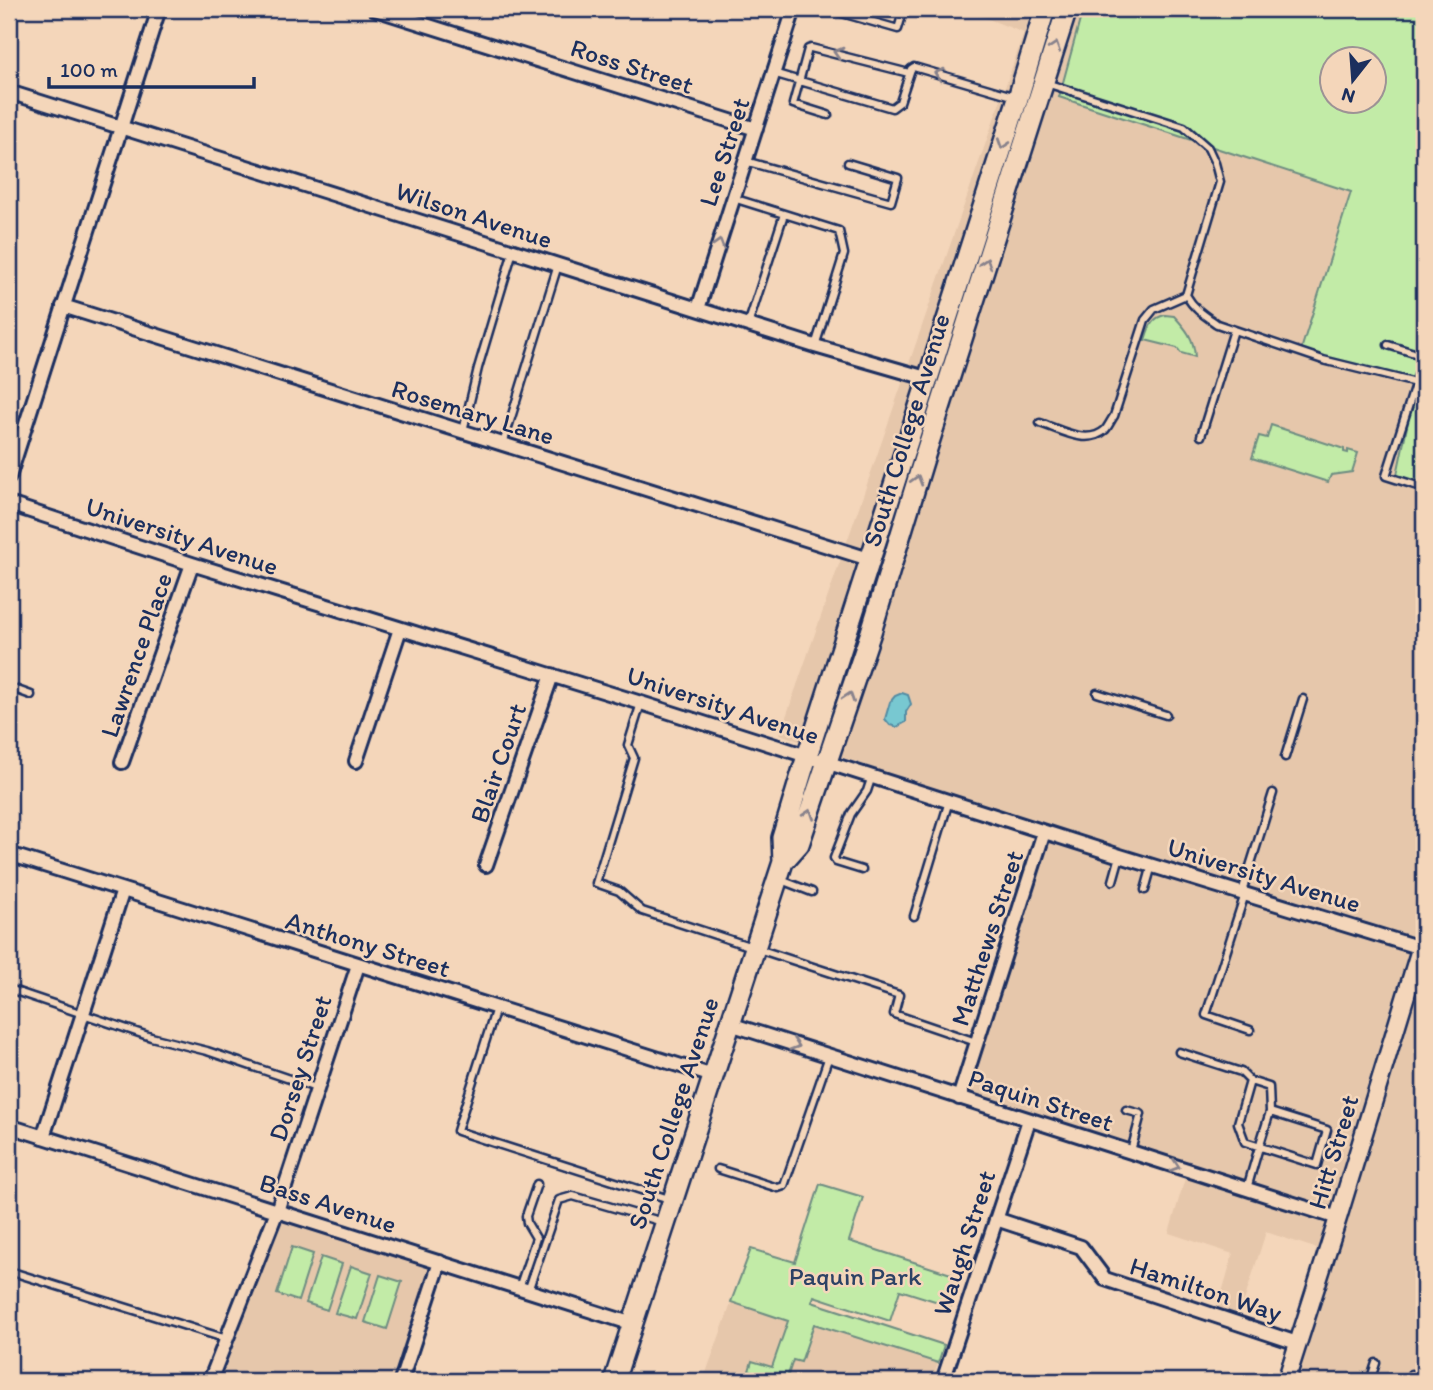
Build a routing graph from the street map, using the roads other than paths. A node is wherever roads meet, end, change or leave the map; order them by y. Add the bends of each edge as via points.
1 (159, 9) edge
2 (375, 9) edge
3 (794, 9) edge
4 (828, 9) edge
5 (904, 9) edge
6 (1045, 9) edge
7 (1067, 9) edge
8 (773, 73) junction
9 (909, 74) junction
10 (800, 81) junction
11 (1044, 82) junction
12 (9, 92) edge
13 (1018, 98) junction
14 (828, 115) dead end
15 (121, 127) junction
16 (756, 129) junction
17 (745, 161) junction
18 (848, 163) dead end
19 (733, 198) junction
20 (784, 214) junction
21 (513, 251) junction
22 (558, 265) junction
23 (1186, 295) junction
24 (63, 306) junction
25 (698, 309) junction
26 (748, 325) junction
27 (1234, 330) junction
28 (1388, 345) dead end
29 (815, 346) junction
30 (1424, 356) edge
31 (926, 379) junction
32 (1416, 383) junction
33 (1040, 423) dead end
34 (463, 432) junction
35 (1202, 436) dead end
36 (502, 445) junction
37 (9, 477) edge
38 (1424, 488) edge
39 (9, 504) edge
40 (869, 559) junction
41 (192, 564) junction
42 (400, 629) junction
43 (552, 675) junction
44 (9, 687) edge
45 (1097, 693) dead end
46 (31, 695) dead end
47 (1303, 699) dead end
48 (641, 703) junction
49 (1166, 715) dead end
50 (807, 755) junction
51 (1284, 757) dead end
52 (356, 761) dead end
53 (122, 762) dead end
54 (828, 762) junction
55 (872, 776) junction
56 (1273, 793) dead end
57 (949, 801) junction
58 (1044, 832) junction
59 (9, 854) edge
60 (1120, 856) junction
61 (486, 865) dead end
62 (1152, 865) junction
63 (780, 870) junction
64 (862, 870) dead end
65 (1113, 881) dead end
66 (123, 890) junction
67 (1145, 890) dead end
68 (812, 892) dead end
69 (1244, 893) junction
70 (915, 916) dead end
71 (1423, 944) edge
72 (754, 949) junction
73 (358, 965) junction
74 (9, 989) edge
75 (496, 1008) junction
76 (83, 1013) junction
77 (730, 1024) junction
78 (1250, 1030) dead end
79 (977, 1042) junction
80 (1179, 1052) dead end
81 (829, 1056) junction
82 (713, 1076) junction
83 (1250, 1081) junction
84 (317, 1088) junction
85 (959, 1098) junction
86 (1126, 1110) dead end
87 (1270, 1112) junction
88 (1029, 1119) junction
89 (10, 1131) edge
90 (43, 1137) junction
91 (1259, 1148) junction
92 (1131, 1152) junction
93 (719, 1169) dead end
94 (537, 1184) dead end
95 (1247, 1189) junction
96 (673, 1200) junction
97 (278, 1211) junction
98 (1339, 1218) junction
99 (996, 1219) junction
100 (665, 1223) junction
101 (440, 1262) junction
102 (9, 1271) edge
103 (524, 1289) junction
104 (633, 1324) junction
105 (227, 1339) junction
106 (1297, 1343) junction
107 (1376, 1363) dead end
108 (210, 1381) edge
109 (401, 1381) edge
110 (614, 1381) edge
111 (943, 1381) edge
112 (1286, 1381) edge
113 (1370, 1381) edge

1 - 15 street
2 - 16 street, Ross Street
3 - 8 street, Lee Street
4 - 5 lane via 898,29
6 - 13 main road, South College Avenue
11 -> 7 main road, South College Avenue
8 - 10 lane
8 - 16 street, Lee Street
9 - 10 lane via 900,102 892,108
9 -> 10 lane via 814,47 808,50
13 -> 9 lane via 917,67
10 - 14 lane via 793,104
11 - 23 lane via 1184,127 1208,148 1220,182
54 -> 11 main road, South College Avenue
12 - 15 street, Wilson Avenue
13 -> 31 main road, South College Avenue
15 - 21 street, Wilson Avenue
15 - 24 street
16 - 17 street, Lee Street
17 - 18 lane via 891,202 898,178
17 - 19 street, Lee Street
19 - 20 lane
25 -> 19 street, Lee Street
20 - 26 lane
20 - 29 lane via 839,231 844,254
21 - 22 street, Wilson Avenue
21 - 34 lane
22 - 25 street, Wilson Avenue
22 - 36 lane
23 - 27 lane via 1202,314
23 - 33 lane via 1154,309 1145,320 1114,416 1105,430 1079,436
24 - 34 street, Rosemary Lane
24 - 37 street
25 - 26 street, Wilson Avenue
26 - 29 street, Wilson Avenue
27 - 32 lane via 1322,360
27 - 35 lane
28 - 30 lane
29 - 31 street, Wilson Avenue
30 - 32 lane
31 - 40 main road, South College Avenue
32 - 38 lane via 1386,476
34 - 36 street, Rosemary Lane
36 - 40 street, Rosemary Lane
39 - 41 street, University Avenue
40 - 50 main road, South College Avenue
41 - 42 street, University Avenue
41 - 53 street, Lawrence Place
42 - 43 street, University Avenue
42 - 52 street
43 - 48 street, University Avenue
43 - 61 street, Blair Court
44 - 46 lane
45 - 49 lane
47 - 51 lane
48 - 50 street, University Avenue
48 - 72 lane via 628,745 634,758 596,883 619,891 642,911
50 - 54 street, University Avenue
50 - 63 main road, South College Avenue via 782,838
54 - 55 street, University Avenue
63 -> 54 main road, South College Avenue via 799,844
55 - 57 street, University Avenue
55 - 64 lane via 834,858
56 - 69 lane
57 - 58 street, University Avenue
57 - 70 lane
58 - 60 street, University Avenue
58 - 79 street, Matthews Street
59 - 66 street, Anthony Street
60 - 62 street, University Avenue
60 - 65 lane
62 - 67 lane
62 - 69 street, University Avenue
63 - 68 lane
63 - 72 main road, South College Avenue
66 - 73 street, Anthony Street
66 - 76 street
69 - 71 street, University Avenue
69 - 78 lane via 1206,1015
71 - 98 street, Hitt Street
72 - 77 main road, South College Avenue
72 - 79 lane via 899,995 894,1014
73 - 75 street, Anthony Street
73 - 84 street, Dorsey Street
74 - 76 lane
75 - 82 street, Anthony Street
75 - 96 lane via 457,1131
76 - 84 lane
76 - 90 street
77 -> 81 street, Paquin Street
77 - 82 main road, South College Avenue
79 - 85 street, Matthews Street
80 - 83 lane via 1241,1072
81 - 85 street, Paquin Street
81 - 93 lane via 784,1186
82 - 96 main road, South College Avenue
83 - 87 lane via 1269,1087
83 - 91 lane via 1238,1123 1245,1142
84 - 97 street, Dorsey Street
85 - 88 street, Paquin Street
86 - 92 lane via 1141,1114
87 - 91 lane
87 - 91 lane via 1327,1130 1317,1165
88 - 92 street, Paquin Street
88 - 99 street, Waugh Street
89 - 90 street, Bass Avenue
90 - 97 street, Bass Avenue
91 - 95 lane
92 -> 95 street, Paquin Street
94 - 103 lane via 526,1216 536,1238
95 - 98 street, Paquin Street
96 - 100 main road, South College Avenue
97 - 101 street, Bass Avenue
97 - 105 street, Dorsey Street
98 - 106 street, Hitt Street
99 - 106 street, Hamilton Way via 1081,1247 1105,1279
99 - 111 street, Waugh Street
100 - 103 lane via 573,1196 559,1200
100 - 104 main road, South College Avenue
101 - 103 street, Bass Avenue
101 - 109 street
102 - 105 lane
103 - 104 street, Bass Avenue
104 - 110 main road, South College Avenue
105 - 108 street, Dorsey Street
106 - 112 street, Hitt Street
107 - 113 lane

